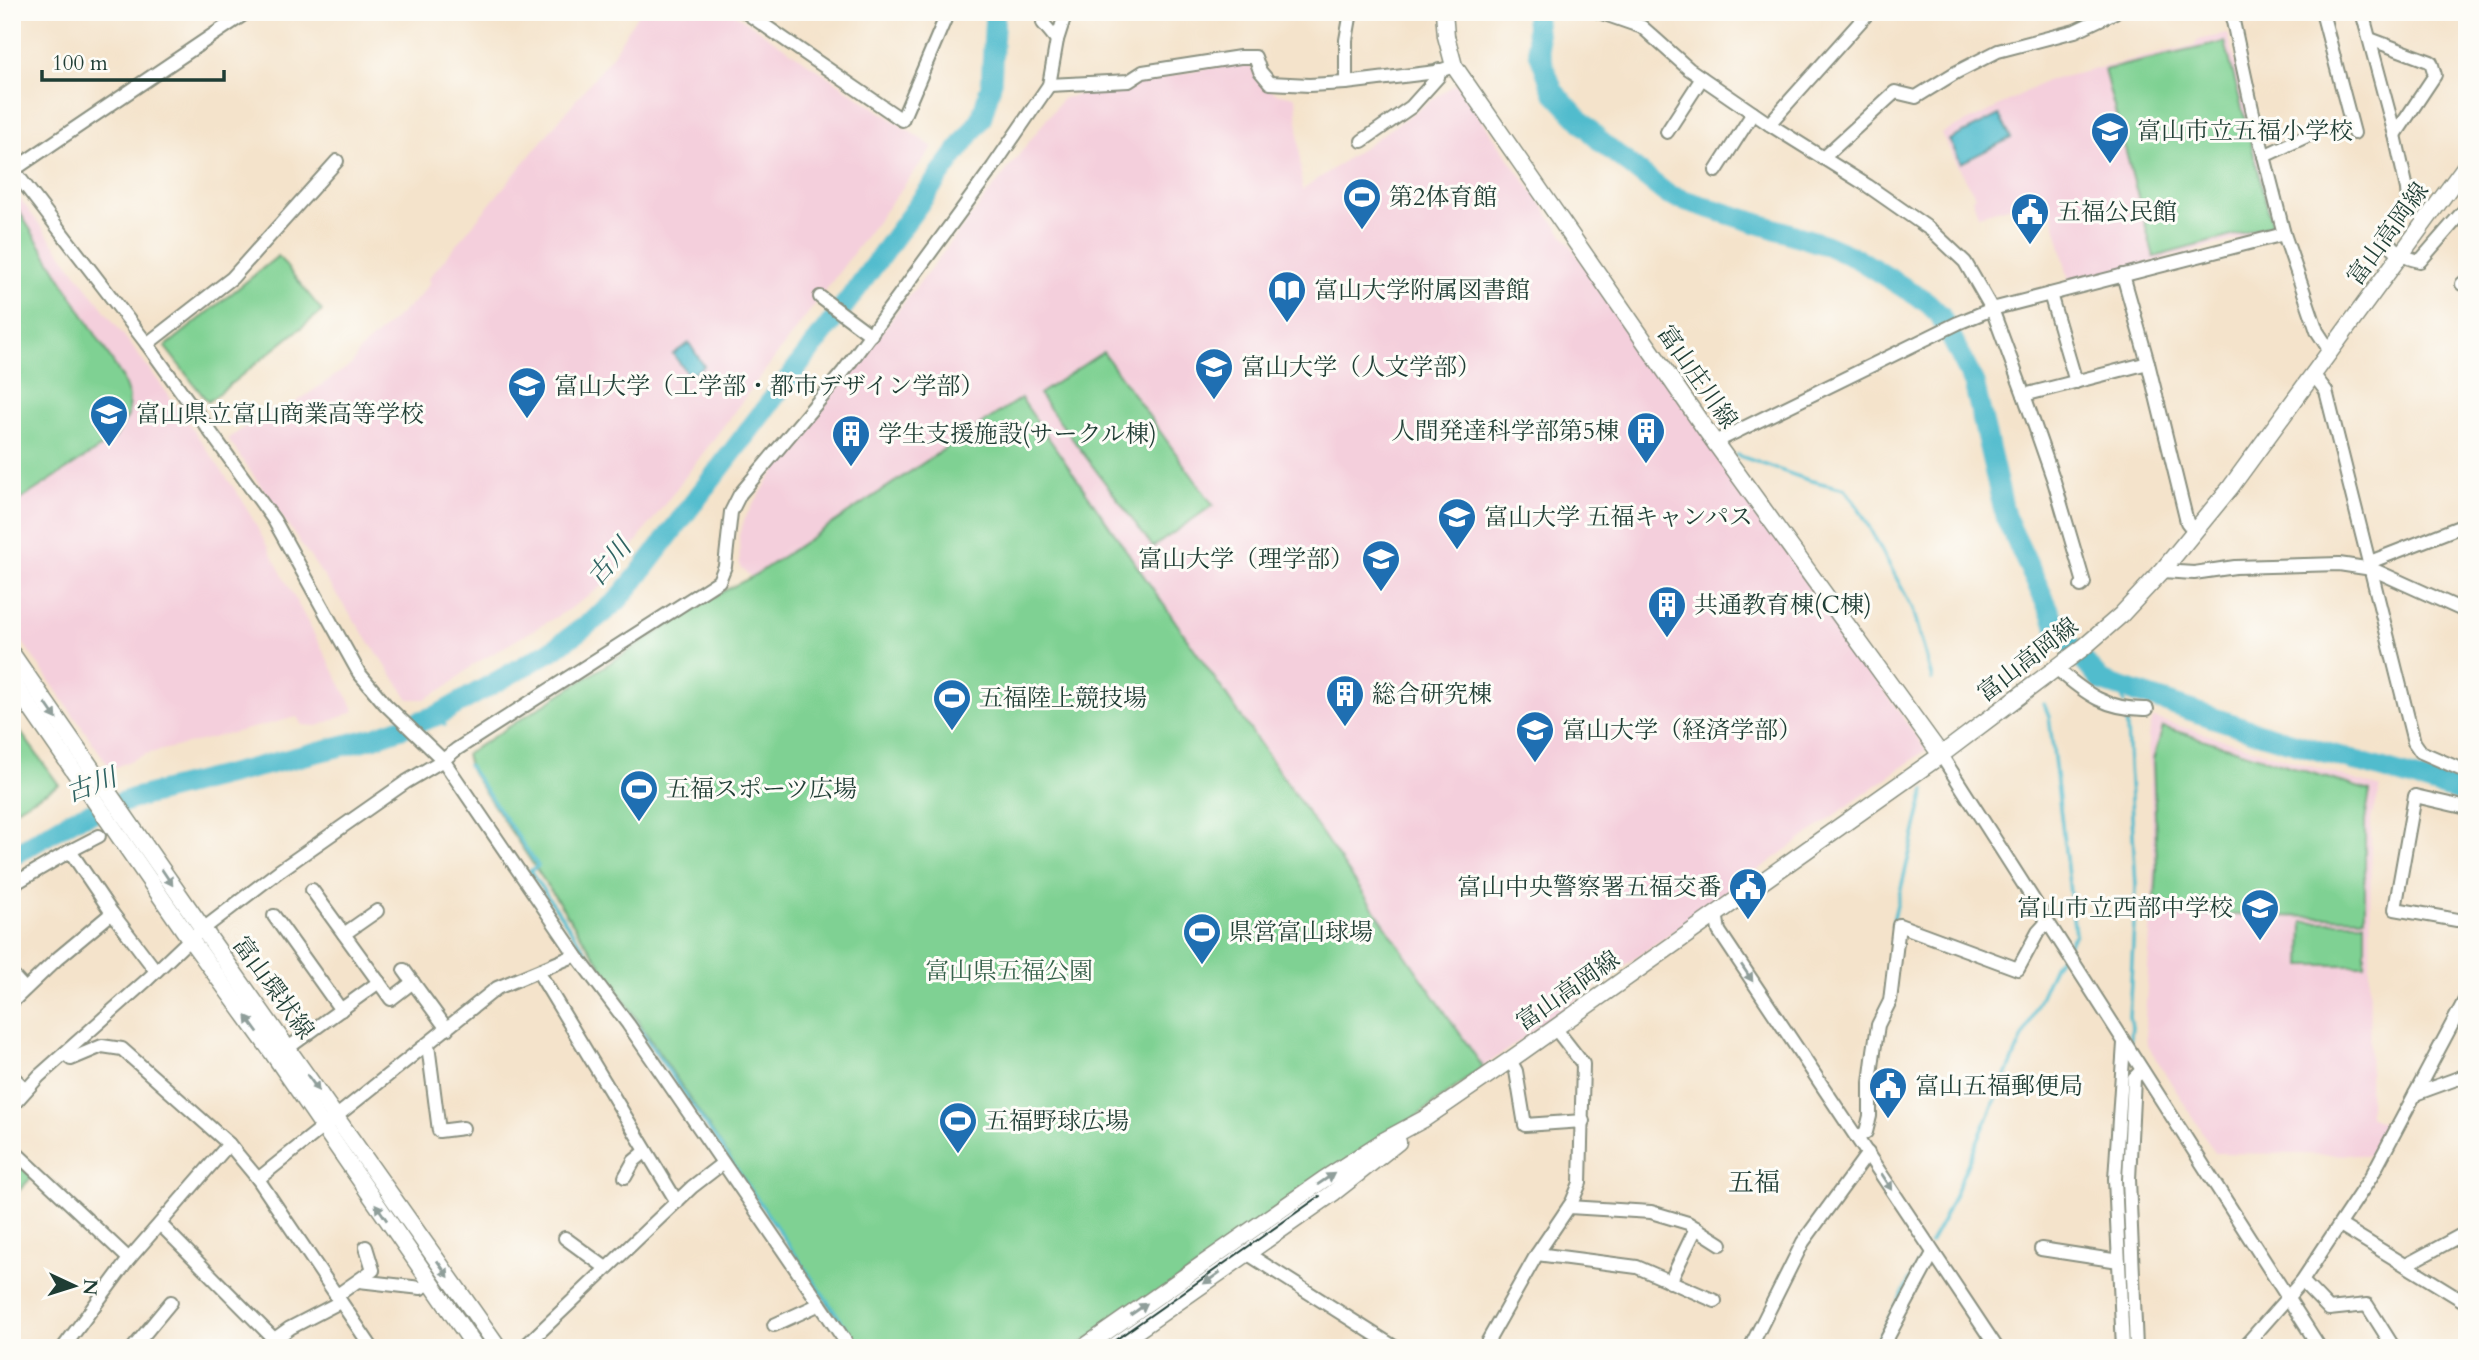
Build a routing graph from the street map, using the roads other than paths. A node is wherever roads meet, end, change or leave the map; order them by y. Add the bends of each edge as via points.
1 (247, 12) edge
2 (745, 12) edge
3 (948, 12) edge
4 (1044, 12) edge
5 (1066, 12) edge
6 (1351, 12) edge
7 (1444, 12) edge
8 (1599, 12) edge
9 (1869, 12) edge
10 (2115, 12) edge
11 (2322, 12) edge
12 (2362, 12) edge
13 (2227, 13) edge
14 (230, 17) edge
15 (2370, 38) junction
16 (1057, 40) junction
17 (1446, 68) junction
18 (1702, 78) junction
19 (1346, 83) junction
20 (1049, 85) junction
21 (1753, 113) junction
22 (1769, 124) junction
23 (1667, 132) dead end
24 (2354, 133) dead end
25 (2308, 135) dead end
26 (2395, 135) junction
27 (1362, 141) dead end
28 (2264, 156) junction
29 (1823, 158) junction
30 (337, 161) dead end
31 (2467, 164) edge
32 (13, 170) edge
33 (1716, 170) dead end
34 (2467, 207) edge
35 (2284, 234) junction
36 (2400, 255) junction
37 (2123, 275) junction
38 (2050, 294) junction
39 (820, 297) dead end
40 (1992, 309) junction
41 (867, 333) junction
42 (147, 344) junction
43 (2330, 351) junction
44 (2148, 363) junction
45 (2313, 374) junction
46 (2076, 382) junction
47 (2024, 395) junction
48 (1715, 442) junction
49 (2467, 523) edge
50 (2194, 531) junction
51 (2371, 565) junction
52 (2162, 571) junction
53 (2081, 586) dead end
54 (2467, 612) edge
55 (12, 654) edge
56 (2060, 666) junction
57 (12, 681) edge
58 (2147, 709) dead end
59 (1941, 755) junction
60 (443, 760) junction
61 (2467, 772) edge
62 (95, 786) junction
63 (2467, 808) edge
64 (106, 831) junction
65 (70, 851) junction
66 (12, 886) edge
67 (312, 890) dead end
68 (377, 911) dead end
69 (112, 913) junction
70 (1716, 914) junction
71 (274, 916) dead end
72 (2457, 920) dead end
73 (2047, 922) junction
74 (196, 934) junction
75 (344, 934) junction
76 (576, 955) junction
77 (404, 970) dead end
78 (156, 971) junction
79 (539, 972) junction
80 (12, 975) edge
81 (379, 982) junction
82 (413, 982) junction
83 (25, 989) junction
84 (2467, 996) edge
85 (12, 1002) edge
86 (341, 1010) junction
87 (447, 1028) junction
88 (1555, 1028) junction
89 (2124, 1044) junction
90 (428, 1045) junction
91 (288, 1048) junction
92 (65, 1053) junction
93 (1504, 1065) junction
94 (2139, 1066) junction
95 (12, 1076) edge
96 (2466, 1077) edge
97 (26, 1090) junction
98 (2415, 1094) junction
99 (13, 1107) edge
100 (337, 1116) junction
101 (1424, 1119) junction
102 (1583, 1121) junction
103 (322, 1128) junction
104 (463, 1128) dead end
105 (1857, 1138) junction
106 (229, 1144) junction
107 (12, 1149) edge
108 (646, 1151) junction
109 (1868, 1153) junction
110 (723, 1163) junction
111 (625, 1177) dead end
112 (258, 1179) junction
113 (677, 1202) junction
114 (1569, 1207) junction
115 (160, 1224) junction
116 (2340, 1224) junction
117 (1696, 1228) junction
118 (2467, 1232) edge
119 (565, 1238) dead end
120 (1721, 1244) dead end
121 (366, 1247) dead end
122 (2041, 1249) dead end
123 (1933, 1253) junction
124 (1248, 1254) junction
125 (1537, 1254) junction
126 (129, 1259) junction
127 (2119, 1261) junction
128 (2406, 1265) junction
129 (606, 1268) junction
130 (2302, 1281) junction
131 (359, 1282) junction
132 (1670, 1282) junction
133 (431, 1283) junction
134 (2287, 1298) junction
135 (338, 1299) junction
136 (171, 1301) dead end
137 (1715, 1301) dead end
138 (2467, 1303) edge
139 (820, 1304) junction
140 (774, 1325) dead end
141 (273, 1338) junction
142 (63, 1348) edge
143 (133, 1348) edge
144 (262, 1348) edge
145 (372, 1348) edge
146 (476, 1348) edge
147 (499, 1348) edge
148 (523, 1348) edge
149 (850, 1348) edge
150 (1083, 1348) edge
151 (1112, 1348) edge
152 (1396, 1348) edge
153 (1485, 1348) edge
154 (1750, 1348) edge
155 (1882, 1348) edge
156 (1997, 1348) edge
157 (2123, 1348) edge
158 (2136, 1348) edge
159 (2243, 1348) edge
160 (2320, 1348) edge
161 (2394, 1348) edge

1 - 14 street
2 - 3 street via 902,120
4 - 16 street via 1043,23
5 - 16 street
6 - 19 street
7 - 17 main road, 富山庄川線
8 - 18 street via 1642,27
9 - 22 street
10 - 29 street via 2075,31 1998,51 1916,97 1895,92
11 - 24 street
12 - 15 street
13 - 28 street
14 - 32 street
15 - 26 street
15 - 26 street via 2431,62 2435,75
16 - 20 street
17 - 19 street
17 - 27 street via 1411,107
17 - 48 main road, 富山庄川線
18 - 21 street
18 - 23 street
19 - 20 street via 1270,83 1255,57 1143,72 1129,81
20 - 41 street
21 - 22 street
21 - 33 street
22 - 29 street
25 - 28 street
26 - 36 street via 2408,202 2386,238
28 - 35 street
29 - 40 street via 1931,230 1965,262
30 - 42 street via 232,278
31 - 36 main road, 富山高岡線
32 - 42 street
34 - 36 street via 2420,261
35 - 37 street
35 - 43 street via 2318,331
36 - 43 main road, 富山高岡線
37 - 38 street
37 - 44 street
38 - 40 street
38 - 46 street
39 - 41 street
40 - 47 street
40 - 48 street
41 - 60 street via 843,372 740,494 731,512 719,581
42 - 60 street via 274,520 359,673
43 - 45 main road, 富山高岡線
44 - 46 street
44 - 50 street via 2187,522
45 - 50 main road, 富山高岡線
45 - 51 street via 2326,391
46 - 47 street
47 - 53 street via 2054,481 2084,583
48 - 59 main road, 富山庄川線
49 - 51 street
50 - 52 main road, 富山高岡線
51 - 52 street
51 - 54 street
51 - 61 street via 2414,742 2421,752
52 - 56 main road, 富山高岡線 via 2121,615
55 -> 62 main road, 富山環状線
56 - 58 street via 2102,701 2126,709
56 - 59 main road, 富山高岡線
57 - 62 main road, 富山環状線
59 - 70 main road, 富山高岡線
59 - 73 street
60 - 74 street via 279,871
60 - 76 street
62 - 64 main road, 富山環状線
62 -> 74 main road, 富山環状線 via 128,821
63 - 72 street via 2415,796 2395,909
64 - 65 street
64 - 74 main road, 富山環状線
65 - 66 street
65 - 69 street
67 - 75 street
68 - 75 street
69 - 78 street
69 - 83 street
70 - 88 main road, 富山高岡線
70 -> 105 street via 1719,931
71 - 86 street
73 - 89 street
73 - 105 street via 2018,968 1899,925 1890,1001 1878,1026 1874,1051 1870,1116 1866,1132
74 - 78 street
74 - 91 main road, 富山環状線
103 -> 74 main road, 富山環状線
75 - 81 street
76 - 79 street
76 - 110 street
77 - 82 street
78 - 92 street
79 - 87 street via 498,988
79 - 108 street
80 - 83 street
81 - 82 street via 391,999
81 - 86 street
82 - 87 street
83 - 85 street
84 - 98 street
86 - 91 street
87 - 90 street
88 - 93 main road, 富山高岡線
88 - 102 street via 1583,1064
89 - 94 street
89 - 127 street via 2115,1179
90 - 100 street
90 - 104 street via 439,1131
91 -> 100 main road, 富山環状線
92 - 97 street
92 - 106 street via 71,1059 102,1046 122,1049
93 - 101 main road, 富山高岡線
93 - 102 street via 1516,1071 1525,1125
94 - 134 street
94 - 158 street via 2134,1078 2129,1180
95 - 97 street
96 - 98 street
97 - 99 street
98 - 116 street
100 - 103 street
100 -> 147 main road, 富山環状線
101 - 124 main road
150 -> 101 main road via 1385,1139
102 - 114 street via 1580,1184
103 - 112 street
133 -> 103 main road, 富山環状線
105 - 109 street
106 - 112 street
106 - 115 street
107 - 126 street
108 - 111 street
108 - 113 street
109 -> 123 street
109 - 154 street via 1803,1242
110 - 113 street
110 - 139 street
112 - 135 street
113 - 129 street
114 - 117 street via 1651,1212
114 - 125 street
115 - 126 street
115 - 141 street
116 - 128 street
116 - 130 street
117 - 120 street
117 - 132 street
118 - 128 street
119 - 129 street
121 - 131 street via 373,1270
122 - 127 street
123 - 155 street
123 - 156 street
124 -> 151 main road
124 - 152 street
125 - 132 street via 1637,1267
125 - 153 street
126 - 142 street
127 - 157 street
128 - 138 street
129 - 148 street
130 - 134 street
130 - 161 street via 2329,1309 2367,1305
131 - 133 street via 421,1288
131 - 135 street
132 - 137 street
133 - 146 main road, 富山環状線
134 - 159 street
134 - 160 street
135 - 141 street
135 - 145 street
136 - 143 street
139 - 140 street
139 - 149 street
141 - 144 street

